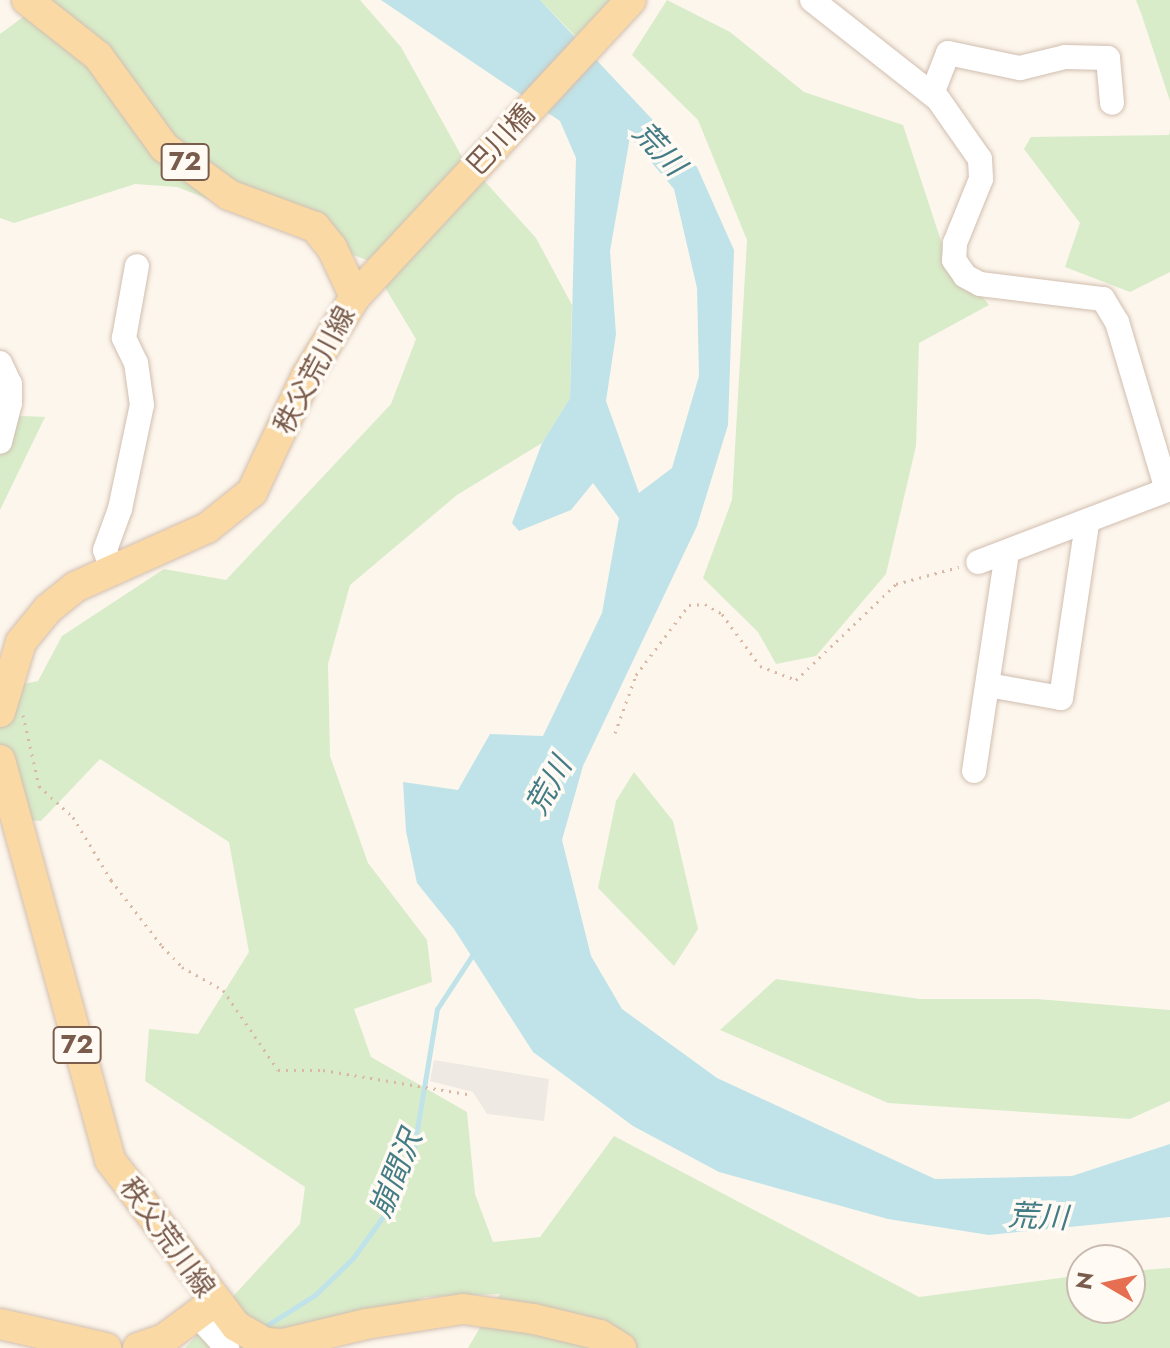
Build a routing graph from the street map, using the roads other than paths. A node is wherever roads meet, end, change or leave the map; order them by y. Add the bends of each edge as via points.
1 (27, 0) edge
2 (631, 0) edge
3 (812, 0) edge
4 (932, 94) junction
5 (1112, 103) dead end
6 (137, 266) dead end
7 (362, 289) junction
8 (0, 363) edge
9 (0, 442) edge
10 (1087, 524) junction
11 (1007, 552) junction
12 (978, 562) road end
13 (112, 571) junction
14 (988, 685) junction
15 (11, 710) edge
16 (0, 760) edge
17 (974, 771) dead end
18 (205, 1308) junction
19 (0, 1324) edge
20 (106, 1348) edge
21 (138, 1348) edge
22 (227, 1348) edge
23 (621, 1348) edge

1 - 7 main road, 秩父荒川線 / 72 via 98,56 164,147 229,195 315,227
2 - 7 main road, 巴川橋
3 - 4 street
4 - 5 street via 948,53 1020,68 1065,57 1108,58
4 - 10 street via 980,159 981,179 955,243 954,260 965,276 980,284 1103,299 1117,322 1167,490
6 - 13 street via 124,338 136,363 142,405 120,509 105,550
7 - 13 main road, 秩父荒川線 via 306,377 252,492 207,528
8 - 9 street via 10,384 10,403
10 - 11 street
10 - 14 street via 1061,698
11 - 12 street
11 - 14 street
13 - 15 main road, 秩父荒川線 via 75,587 21,642
14 - 17 street
16 - 18 main road, 秩父荒川線 / 72 via 110,1160
18 - 21 main road via 164,1339
18 - 22 street
18 - 23 main road, 秩父荒川線 / 72 via 265,1343 283,1344 379,1321 463,1309 600,1335
19 - 20 main road

